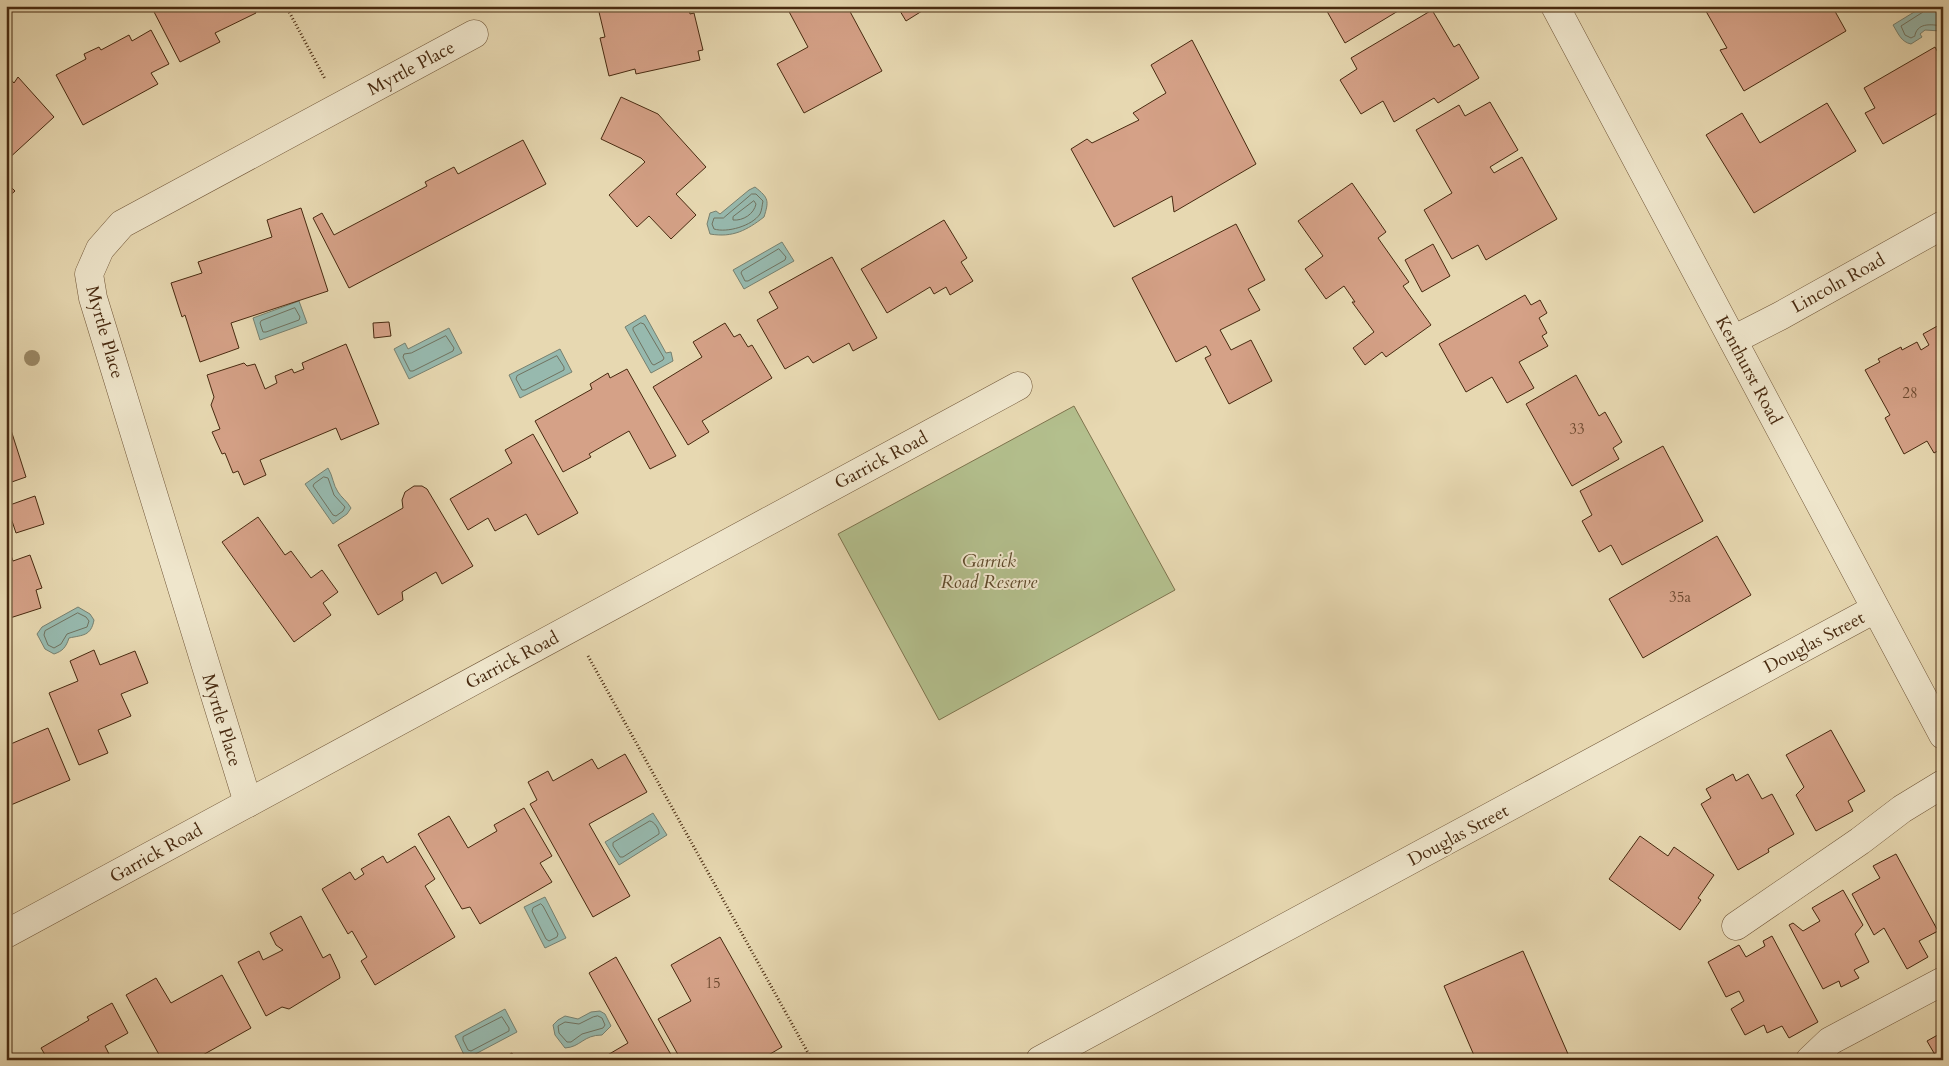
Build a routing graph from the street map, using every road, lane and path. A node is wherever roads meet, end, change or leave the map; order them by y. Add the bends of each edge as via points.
1 (286, 6) edge
2 (1555, 6) edge
3 (474, 34) dead end
4 (340, 106) junction
5 (1943, 225) edge
6 (1733, 340) junction
7 (1018, 386) dead end
8 (1875, 609) junction
9 (572, 627) junction
10 (1943, 735) edge
11 (1943, 784) edge
12 (248, 803) junction
13 (1736, 926) dead end
14 (6, 934) edge
15 (1943, 981) edge
16 (812, 1060) edge
17 (1040, 1060) edge
18 (1810, 1060) edge

1 - 4 path
2 - 6 street, Kenthurst Road
3 - 4 street, Myrtle Place
4 - 12 street, Myrtle Place via 122,224 100,249 89,274 93,298
5 - 6 street, Lincoln Road
6 - 8 street, Kenthurst Road
7 - 9 street, Garrick Road
8 - 10 street, Kenthurst Road
8 - 17 street, Douglas Street
9 - 12 street, Garrick Road
9 - 16 path
11 - 13 street via 1902,809
12 - 14 street, Garrick Road
15 - 18 street via 1830,1041

